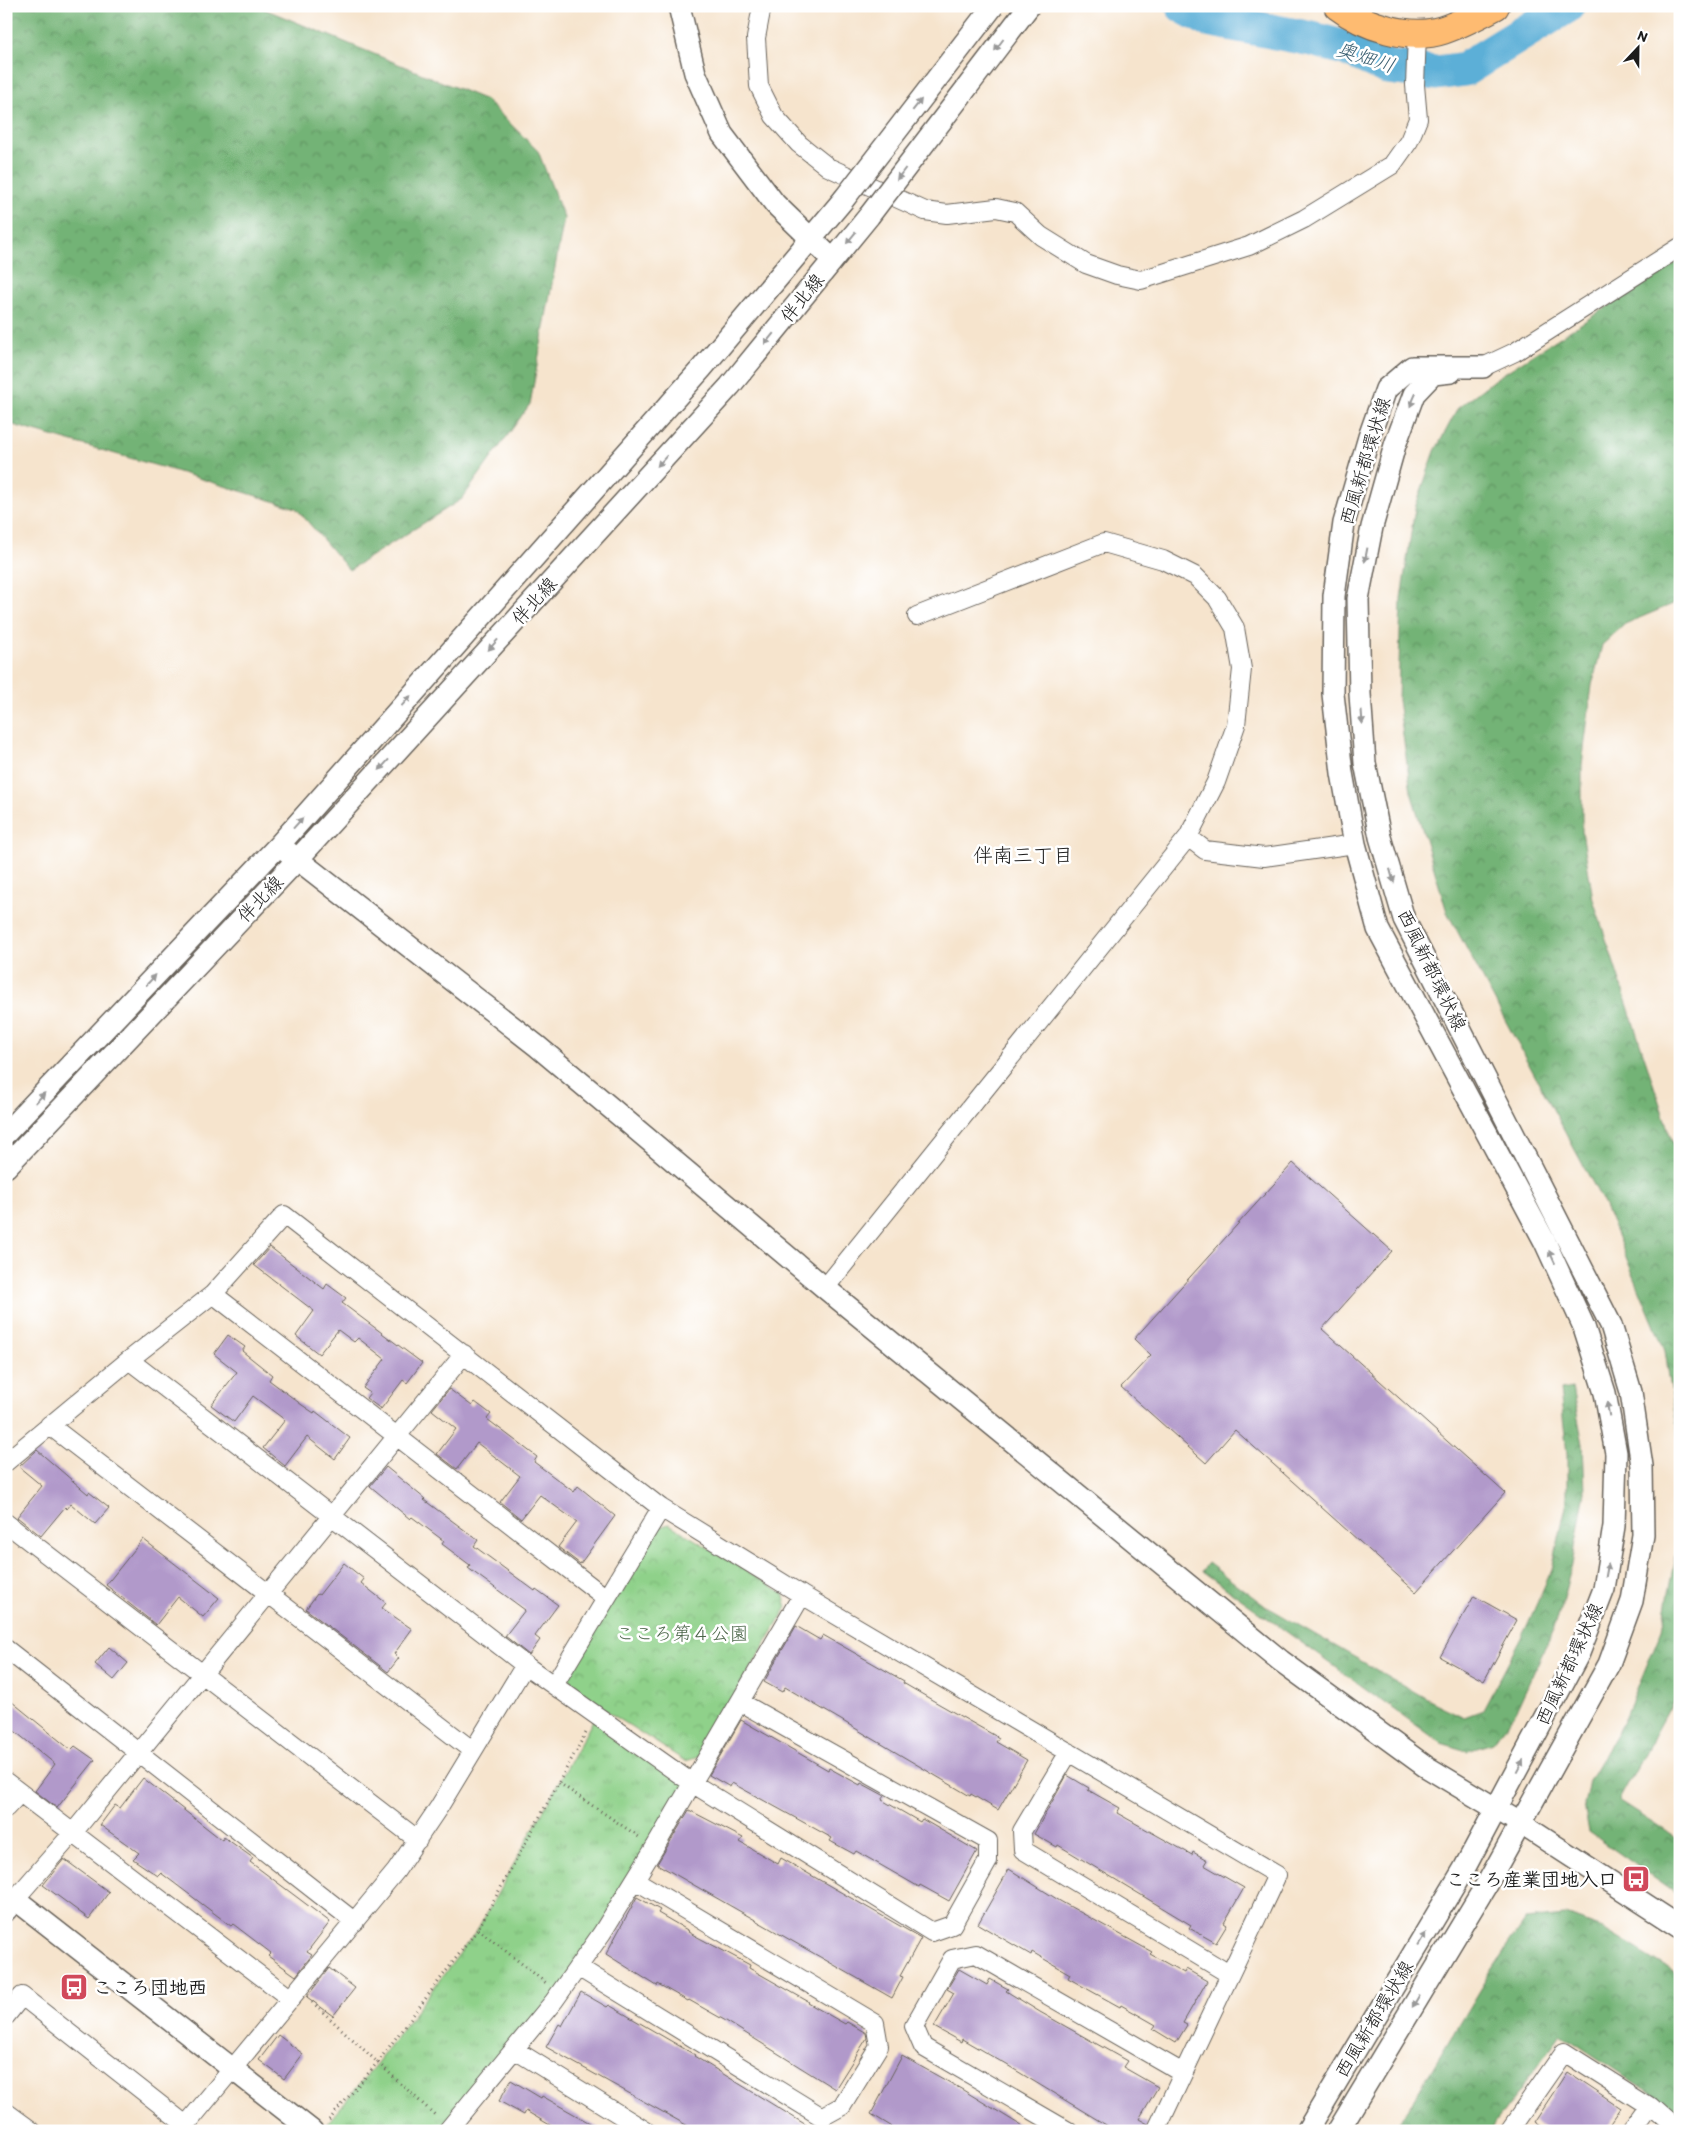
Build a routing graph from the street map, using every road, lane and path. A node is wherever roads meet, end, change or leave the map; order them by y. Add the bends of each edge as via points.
1 (679, 6) edge
2 (762, 6) edge
3 (993, 6) edge
4 (1028, 6) edge
5 (1338, 6) edge
6 (1495, 6) edge
7 (1416, 44) junction
8 (811, 239) junction
9 (1680, 247) edge
10 (833, 260) junction
11 (1483, 367) junction
12 (917, 616) dead end
13 (1188, 837) junction
14 (1355, 844) junction
15 (279, 846) junction
16 (297, 860) junction
17 (6, 1133) edge
18 (6, 1167) edge
19 (825, 1288) junction
20 (213, 1294) junction
21 (464, 1354) junction
22 (128, 1360) junction
23 (49, 1425) junction
24 (397, 1437) junction
25 (6, 1462) edge
26 (662, 1508) junction
27 (331, 1515) junction
28 (6, 1523) edge
29 (267, 1594) junction
30 (802, 1595) junction
31 (606, 1598) junction
32 (6, 1649) edge
33 (525, 1665) junction
34 (202, 1673) junction
35 (554, 1685) junction
36 (740, 1702) junction
37 (596, 1715) junction
38 (473, 1751) junction
39 (138, 1752) junction
40 (1068, 1752) junction
41 (6, 1782) edge
42 (692, 1783) junction
43 (558, 1784) junction
44 (20, 1793) junction
45 (6, 1808) edge
46 (1497, 1809) junction
47 (1520, 1823) junction
48 (72, 1834) junction
49 (418, 1840) junction
50 (655, 1848) junction
51 (635, 1880) junction
52 (11, 1904) edge
53 (354, 1922) junction
54 (1680, 1927) edge
55 (478, 1929) junction
56 (578, 1967) junction
57 (1229, 1974) junction
58 (294, 1994) junction
59 (559, 1994) junction
60 (6, 2016) edge
61 (515, 2050) junction
62 (376, 2063) junction
63 (233, 2068) junction
64 (1183, 2073) junction
65 (1649, 2106) junction
66 (6, 2112) edge
67 (320, 2127) edge
68 (184, 2128) edge
69 (449, 2129) edge
70 (32, 2131) edge
71 (646, 2131) edge
72 (1068, 2131) edge
73 (1156, 2131) edge
74 (1307, 2131) edge
75 (1338, 2131) edge
76 (1509, 2131) edge
77 (1631, 2131) edge
78 (1677, 2131) edge

1 - 8 street via 695,73 722,134 775,204
2 - 7 street via 756,38 759,86 774,116 799,144 828,167 925,211 947,214 996,208 1015,212 1041,236 1086,264 1141,280 1249,246 1304,219 1392,165 1409,142 1418,119 1414,85
8 -> 3 street, 伴北線, bridge
4 -> 10 street, 伴北線, bridge
5 - 7 main road via 1349,15
6 - 7 main road
8 - 10 street
15 -> 8 street, 伴北線 via 702,368
9 - 11 street via 1514,352
10 -> 16 street, 伴北線 via 730,386
11 - 14 street, 西風新都環状線 via 1412,367 1386,389 1344,523 1334,596 1333,694 1342,773
11 -> 47 street, 西風新都環状線 via 1433,374 1414,394 1394,445 1358,599 1360,694 1366,763 1380,837 1404,919 1611,1325 1631,1392 1642,1466 1643,1535 1632,1602 1609,1664
12 - 13 street via 1104,543 1163,560 1195,576 1217,598 1234,628 1242,670 1236,725 1216,782
13 - 14 street via 1205,850 1264,857
13 - 19 street
46 -> 14 street, 西風新都環状線 via 1579,1652 1604,1589 1614,1526 1616,1453 1605,1393 1584,1327 1545,1242 1378,929
15 - 16 street
17 -> 15 street, 伴北線
16 - 18 street, 伴北線
16 - 19 street via 536,1046
19 - 46 street via 1280,1661 1425,1766
20 - 21 street via 284,1215
20 - 22 street
20 - 24 street
21 - 24 street
21 - 26 street
22 - 23 street
22 - 27 street
23 - 25 street
23 - 29 street
24 - 27 street
24 - 31 street
26 - 30 street
26 - 31 street
27 - 29 street
27 - 33 street
28 - 34 street
29 - 34 street
29 - 38 street
30 - 36 street
30 - 40 street
31 - 35 street
32 - 39 street
33 - 35 street
33 - 38 street
34 - 39 street
34 - 49 street
35 - 37 street
36 - 42 street
36 - 42 street via 988,1841 988,1861 952,1925 932,1932
37 - 42 street
37 - 43 path
38 - 49 street
39 - 48 street
39 - 53 street
40 - 57 street via 1022,1830 1023,1850
40 - 57 street via 1277,1875
41 - 44 street
42 - 50 street
43 - 50 path
43 - 55 path
44 - 45 street
44 - 48 street
46 - 47 street
74 -> 46 street, 西風新都環状線
47 - 54 street
47 -> 75 street, 西風新都環状線
48 - 52 street
48 - 58 street
49 - 53 street
50 - 51 street
51 - 56 street
51 - 56 street via 875,2023 879,2046 842,2106 822,2117
52 - 63 street
53 - 58 street
55 - 59 path
55 - 62 path
56 - 59 street
57 - 64 street
58 - 62 path
58 - 63 street
59 - 61 street
60 - 68 street via 22,1996
61 - 69 street
61 - 71 street
62 - 67 path
62 - 69 path
63 - 67 street
63 - 68 street
64 - 72 street via 976,1954 952,1959 914,2026 923,2048
64 - 73 street
65 - 76 street via 1564,2052
65 - 77 street
65 - 78 street
66 - 70 street

